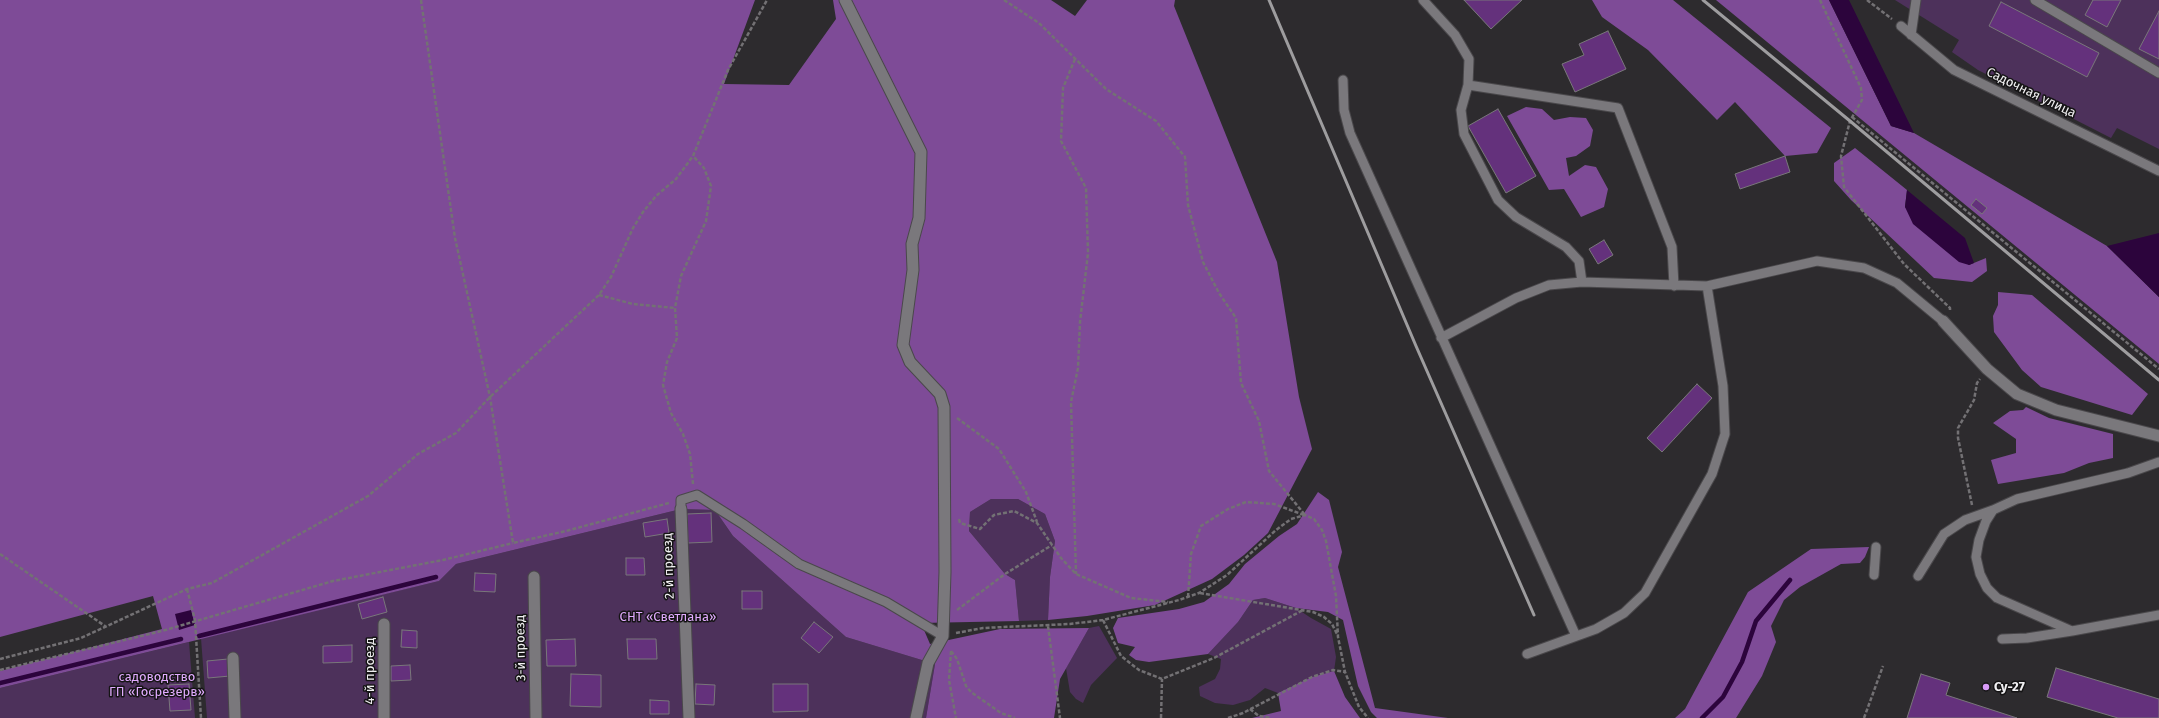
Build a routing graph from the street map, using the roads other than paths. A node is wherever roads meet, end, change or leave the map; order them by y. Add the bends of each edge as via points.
1 (845, 0) edge
2 (1423, 0) edge
3 (1916, 0) edge
4 (2035, 0) edge
5 (1901, 26) road end
6 (1911, 34) junction
7 (2159, 74) edge
8 (1343, 80) dead end
9 (1468, 85) junction
10 (2159, 171) edge
11 (1582, 282) junction
12 (1674, 286) junction
13 (1707, 286) junction
14 (1943, 321) joint
15 (1441, 338) junction
16 (2159, 436) edge
17 (2159, 462) edge
18 (681, 505) joint
19 (1993, 510) junction
20 (1876, 547) dead end
21 (1874, 575) dead end
22 (1918, 576) dead end
23 (534, 577) dead end
24 (2159, 615) edge
25 (384, 624) dead end
26 (2072, 631) junction
27 (943, 636) junction
28 (1576, 636) junction
29 (2002, 639) dead end
30 (1526, 654) dead end
31 (233, 658) dead end
32 (235, 718) edge
33 (384, 718) edge
34 (536, 718) edge
35 (689, 718) edge
36 (916, 718) edge

1 - 27 street via 920,152 919,218 912,244 913,270 903,345 910,362 940,394 944,407
2 - 9 lane via 1455,35 1469,59
3 - 6 lane
4 - 7 lane
5 - 6 lane, Садочная улица
6 - 10 lane, Садочная улица via 1954,70
8 - 15 lane via 1344,110 1350,133
9 - 11 lane via 1461,110 1464,134 1498,200 1516,217 1566,247 1579,261
9 - 12 lane via 1618,108 1672,247
11 - 12 lane
11 - 15 lane via 1549,285 1522,295
12 - 13 lane
13 - 14 lane via 1817,261 1864,268 1897,283
13 - 28 lane via 1723,386 1725,434 1712,474 1645,593 1624,613 1596,629
14 - 16 street via 1988,369 2017,394 2035,403
15 - 28 lane
17 - 19 lane via 2128,473 2017,499
18 - 27 lane via 697,495 799,564 880,599
18 - 35 street, 2-й проезд
19 - 22 lane via 1975,516 1944,534
19 - 26 lane via 1979,540 1976,557 1987,588 2004,601
20 - 21 lane
23 - 34 street, 3-й проезд
24 - 26 lane
25 - 33 street, 4-й проезд
26 - 29 lane
27 - 36 street via 928,663
28 - 30 lane
31 - 32 street

